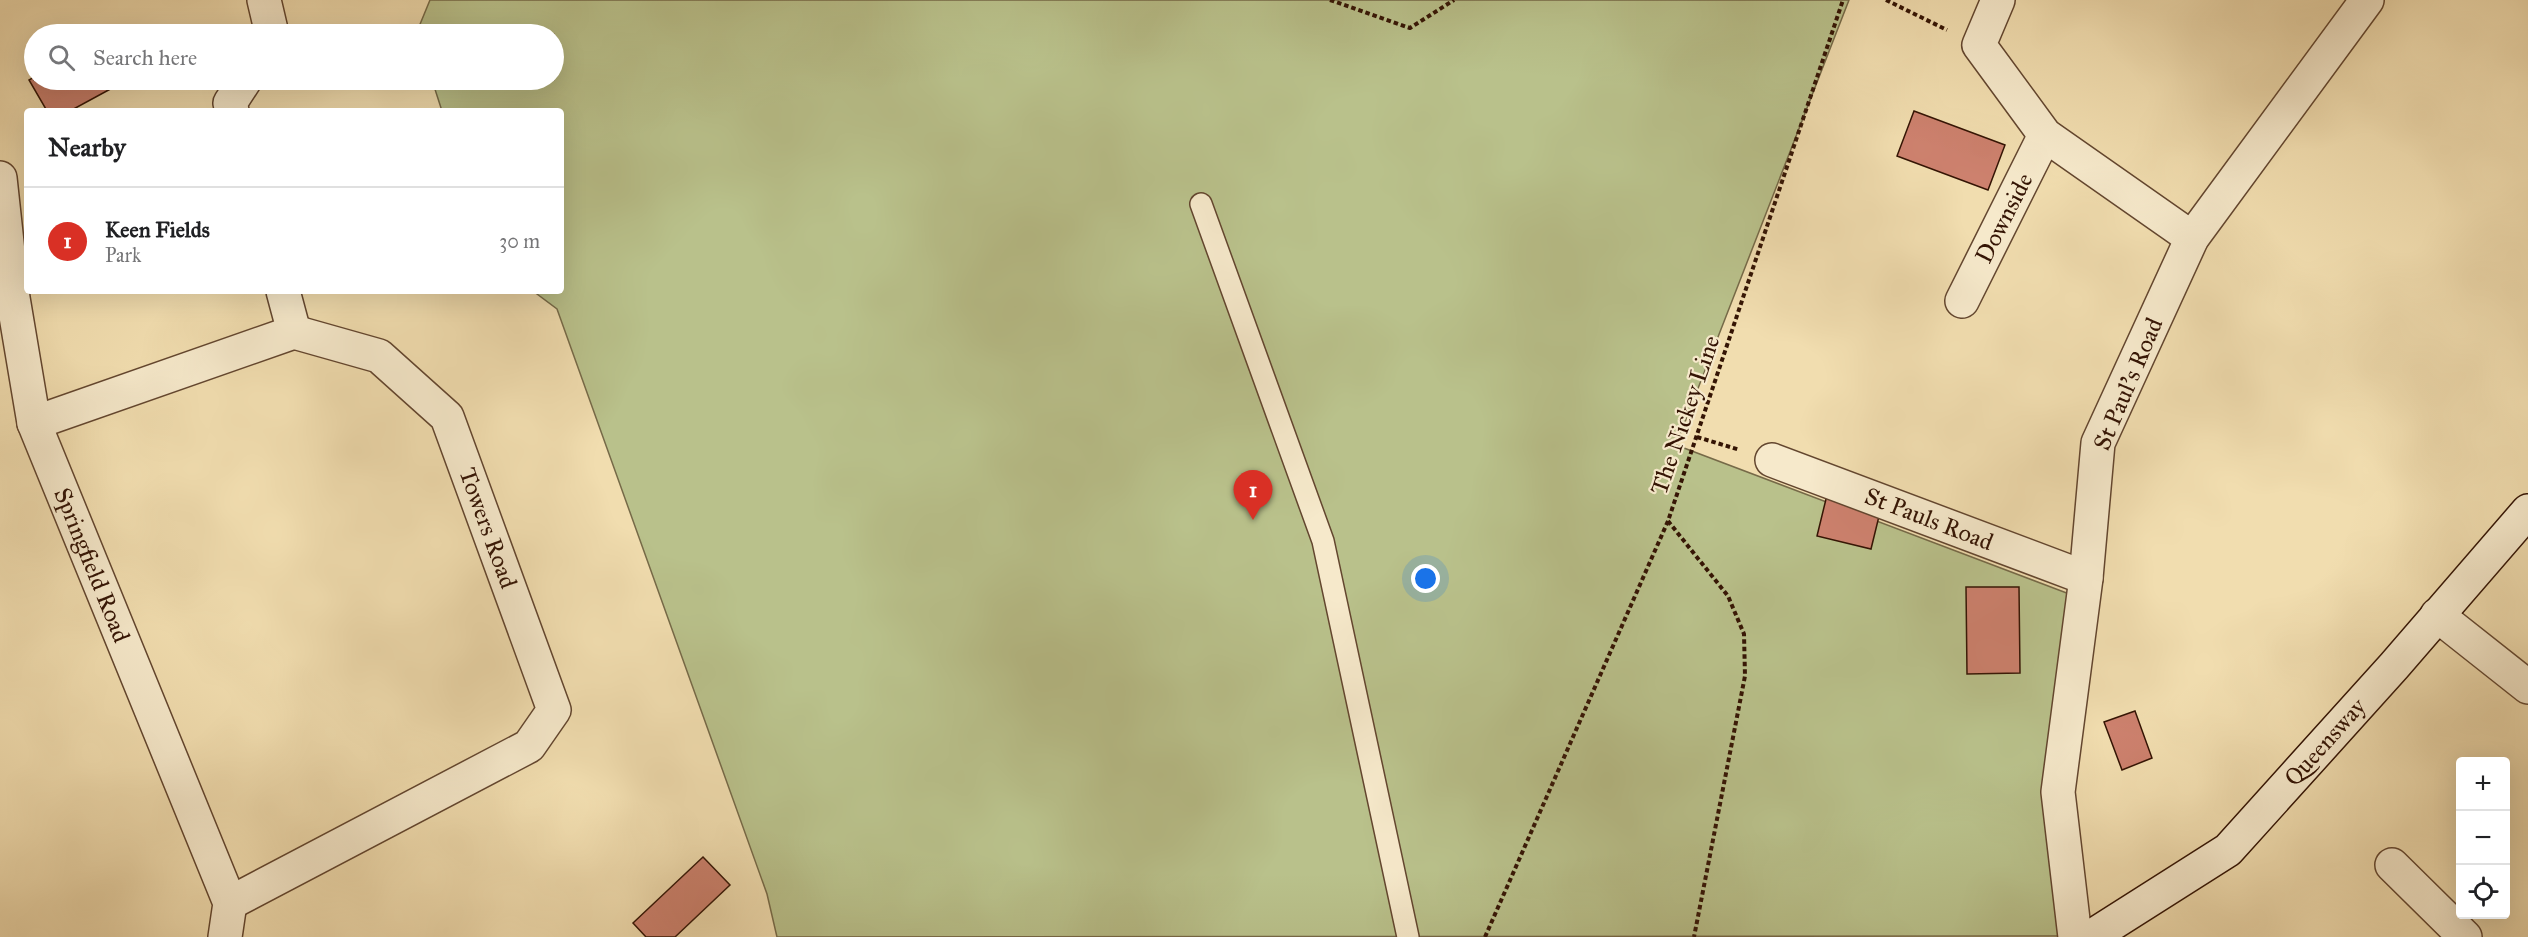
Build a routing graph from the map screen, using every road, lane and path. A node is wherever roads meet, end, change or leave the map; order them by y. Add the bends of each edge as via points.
1 (264, 0) edge
2 (1330, 0) edge
3 (1454, 0) edge
4 (1843, 0) edge
5 (1886, 0) edge
6 (1998, 0) edge
7 (2367, 0) edge
8 (270, 24) edge
9 (1979, 45) junction
10 (238, 90) edge
11 (231, 108) edge
12 (2045, 135) junction
13 (0, 178) edge
14 (1201, 204) dead end
15 (2192, 238) junction
16 (284, 294) edge
17 (6, 299) edge
18 (1962, 301) dead end
19 (294, 332) junction
20 (34, 423) junction
21 (1697, 436) junction
22 (1772, 460) joint
23 (2528, 511) edge
24 (1668, 521) junction
25 (2086, 578) junction
26 (2437, 615) junction
27 (2528, 687) edge
28 (2392, 865) dead end
29 (230, 903) junction
30 (225, 937) edge
31 (1408, 937) edge
32 (1485, 937) edge
33 (1694, 937) edge
34 (2075, 937) edge
35 (2091, 937) edge
36 (2465, 937) edge

1 - 8 street
2 - 3 path via 1410,28
4 - 21 path, The Nickey Line
5 - 9 path
6 - 9 street
7 - 15 street, St Paul's Road
9 - 12 street
10 - 11 street
12 - 15 street
12 - 18 street, Downside
13 - 17 street, Springfield Road
14 - 31 lane via 1323,541
15 - 25 street, St Paul's Road via 2098,443
16 - 19 street
17 - 20 street, Springfield Road
19 - 20 street
19 - 29 street, Towers Road via 379,356 447,417 554,710 529,747
20 - 29 street, Springfield Road
21 - 22 path
21 - 24 path, The Nickey Line
22 - 25 street, St Pauls Road
23 - 26 street, Queensway
24 - 32 path
24 - 33 path, The Nickey Line via 1728,596 1744,634 1745,676
25 - 34 street, St Paul's Road via 2058,792
26 - 27 street
26 - 35 street, Queensway via 2228,850
28 - 36 street
29 - 30 street

